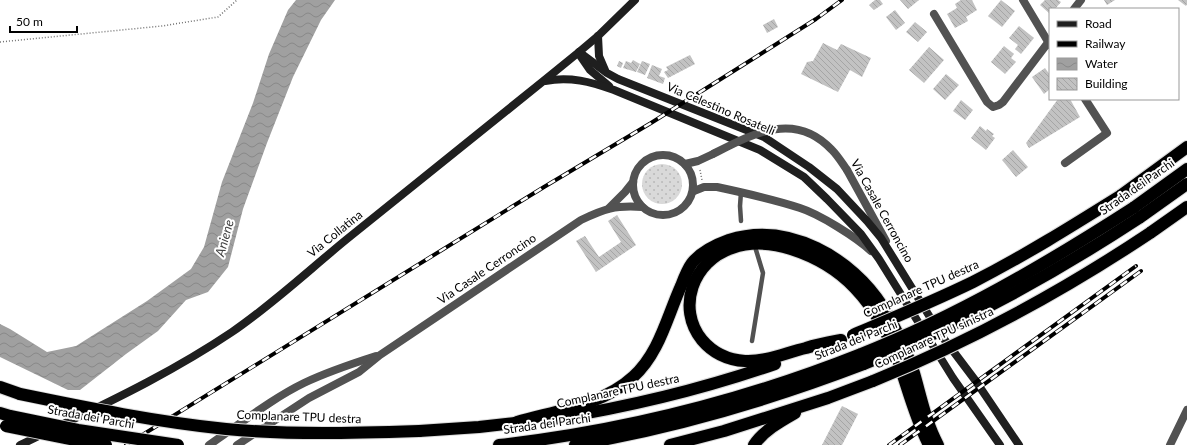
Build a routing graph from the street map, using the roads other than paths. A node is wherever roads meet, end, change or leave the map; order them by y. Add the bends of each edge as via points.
1 (636, 0) edge
2 (1023, 0) edge
3 (1081, 0) edge
4 (1075, 8) edge
5 (934, 14) dead end
6 (598, 36) junction
7 (1049, 42) edge
8 (578, 52) junction
9 (607, 73) junction
10 (542, 82) junction
11 (614, 90) junction
12 (1086, 100) edge
13 (1187, 147) edge
14 (1065, 163) dead end
15 (685, 164) junction
16 (1187, 169) edge
17 (633, 182) junction
18 (1187, 184) edge
19 (694, 190) junction
20 (741, 192) junction
21 (642, 207) junction
22 (1187, 207) edge
23 (610, 208) junction
24 (1136, 213) junction
25 (741, 221) dead end
26 (756, 250) dead end
27 (879, 259) junction
28 (906, 279) junction
29 (842, 340) junction
30 (752, 341) dead end
31 (380, 355) junction
32 (862, 359) junction
33 (0, 387) edge
34 (0, 393) edge
35 (20, 394) junction
36 (828, 398) junction
37 (1187, 410) edge
38 (4, 420) edge
39 (517, 422) junction
40 (20, 445) edge
41 (106, 445) edge
42 (178, 445) edge
43 (209, 445) edge
44 (237, 445) edge
45 (499, 445) edge
46 (575, 445) edge
47 (670, 445) edge
48 (754, 445) edge
49 (929, 445) edge
50 (938, 445) edge
51 (1000, 445) edge
52 (1019, 445) edge
53 (1170, 445) edge

1 - 6 street, Via Collatina
2 - 7 street
3 - 4 street
5 - 7 street via 992,107 1003,102
6 - 8 street, Via Collatina
6 - 9 street via 599,56
8 - 9 street, Via Celestino Rosatelli
8 - 10 street, Via Collatina
8 - 11 street, Via Celestino Rosatelli via 590,70
9 - 28 street, Via Celestino Rosatelli via 764,137 808,167 837,189 867,221 881,238
10 - 11 street, Via Celestino Rosatelli via 572,79
10 - 40 street, Via Collatina via 231,333 132,391
11 - 27 street, Via Celestino Rosatelli via 760,150 804,177 861,234
12 - 14 street via 1107,133
13 - 29 highway, Complanare TPU destra, bridge via 1120,196 1060,234 992,272
15 - 17 street, Via Casale Cerroncino via 677,158 658,155 641,165
15 - 19 street via 694,181
15 - 28 street, Via Casale Cerroncino, bridge via 698,161 772,128 794,129 808,133 832,150 847,170
16 - 24 highway, Strada dei Parchi
17 - 21 street via 636,200
17 - 23 street, Via Casale Cerroncino
18 - 24 highway, Strada dei Parchi
19 - 20 street via 704,186
19 - 21 street, Via Casale Cerroncino via 690,201 673,215 651,214
20 - 25 lane
20 - 27 street via 802,208 862,243
21 - 23 street, Via Casale Cerroncino
22 - 36 highway, Complanare TPU sinistra, bridge via 1056,292 1005,321 945,350
23 - 31 street, Via Casale Cerroncino via 581,220
24 - 32 highway, Strada dei Parchi, bridge via 1078,257 999,302 933,334
26 - 30 lane via 763,273
27 - 51 street, Via Celestino Rosatelli via 953,378
28 - 52 street, Via Celestino Rosatelli via 940,335 975,380
29 - 39 highway, Complanare TPU destra via 759,370 639,403 550,420
29 - 49 highway via 763,360 743,361 722,355 708,347 694,327 689,310 692,286 701,270 714,257 744,245 779,246 810,256 832,267 856,289 882,325
31 - 43 street, Via Casale Cerroncino via 340,368 283,395
31 - 44 street, Via Casale Cerroncino via 359,372 309,398
32 - 45 highway, Strada dei Parchi via 673,414 578,434
32 - 46 highway, Strada dei Parchi via 779,395 640,432
33 - 35 highway, Complanare TPU destra
34 - 35 highway
35 - 39 highway, Complanare TPU destra, bridge via 183,424 226,429 306,433 419,431
36 - 47 highway, Complanare TPU sinistra
36 - 48 highway via 780,422
37 - 53 street
38 - 41 highway, Strada dei Parchi, bridge via 74,440
38 - 42 highway, Strada dei Parchi, bridge
39 - 50 highway via 596,401 624,385 640,371 651,355 686,274 695,260 720,243 763,235 801,242 822,251 846,266 868,286 904,347 924,412

